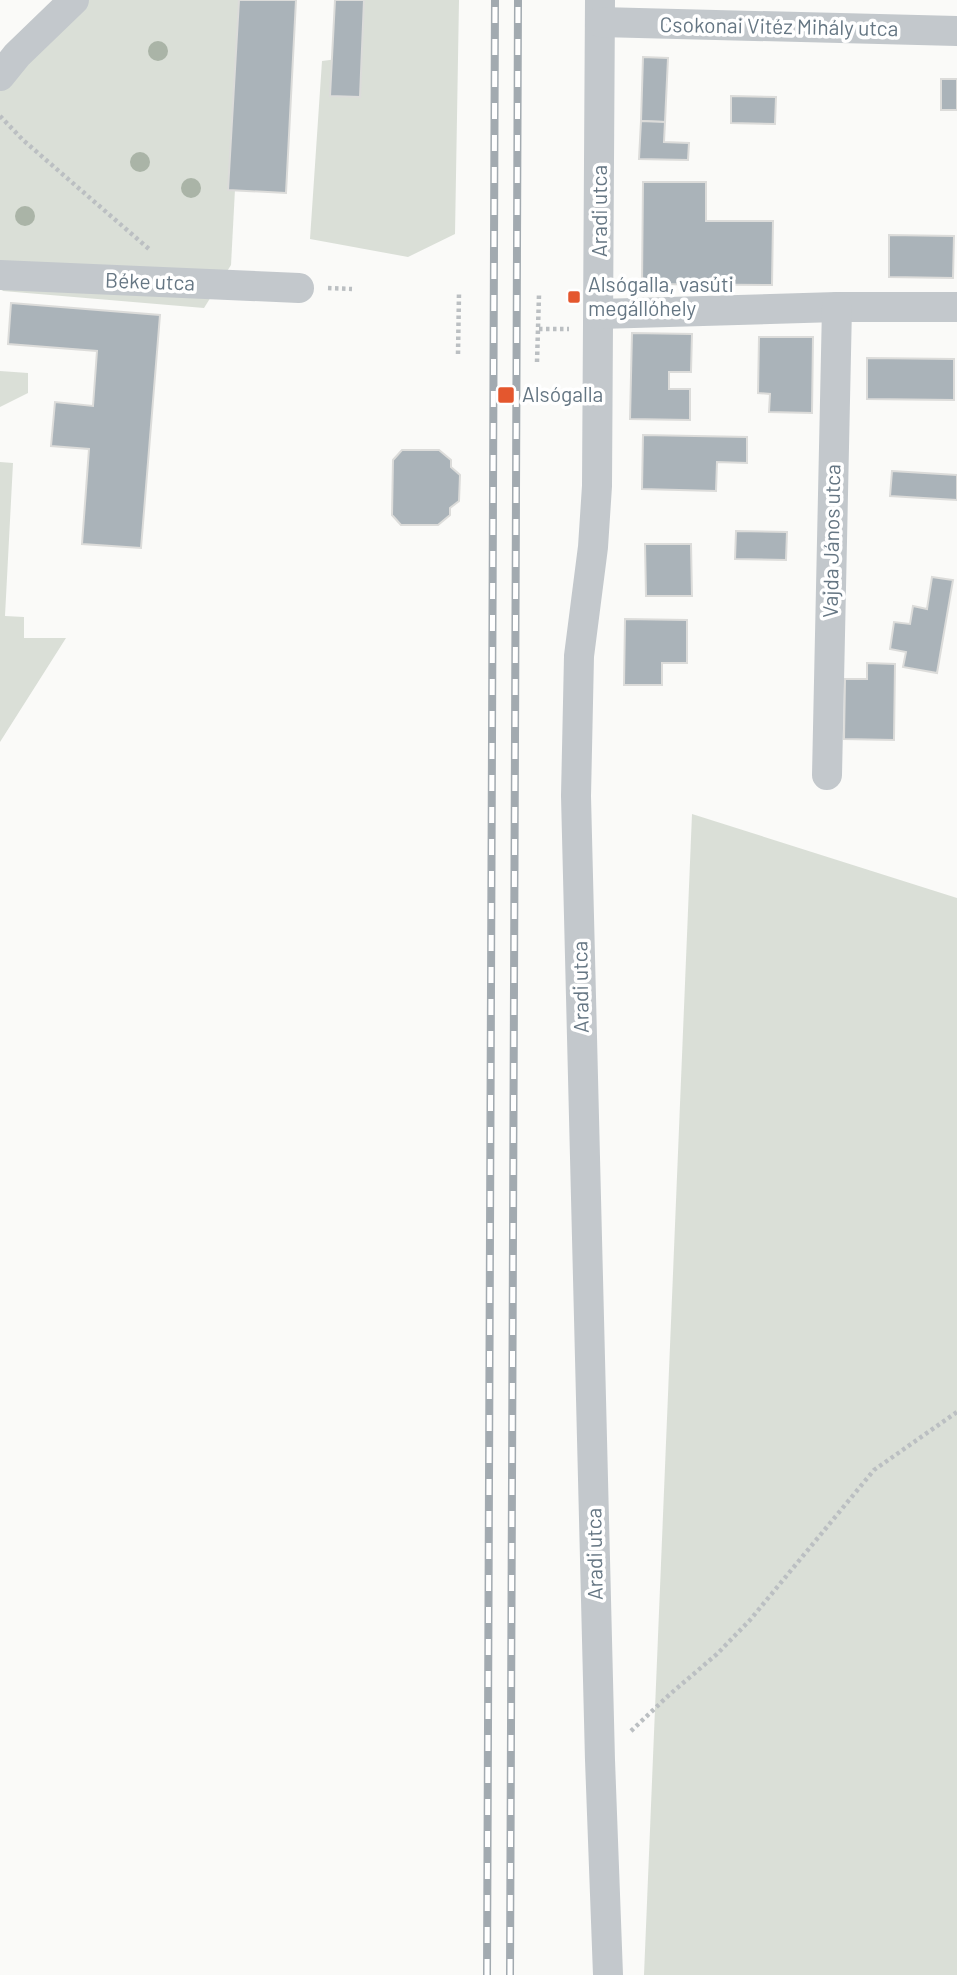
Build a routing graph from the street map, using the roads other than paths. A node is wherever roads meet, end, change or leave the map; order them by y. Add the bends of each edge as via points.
1 (75, 0) edge
2 (600, 11) edge
3 (957, 31) edge
4 (0, 76) edge
5 (0, 275) edge
6 (299, 288) dead end
7 (837, 307) junction
8 (957, 307) edge
9 (599, 314) junction
10 (827, 775) dead end
11 (608, 1975) edge

1 - 4 street
2 - 3 street, Csokonai Vitéz Mihály utca
2 - 9 street, Aradi utca
5 - 6 street, Béke utca
7 - 8 street
7 - 9 street
7 - 10 street, Vajda János utca
9 - 11 street, Aradi utca via 597,486 579,656 576,796

